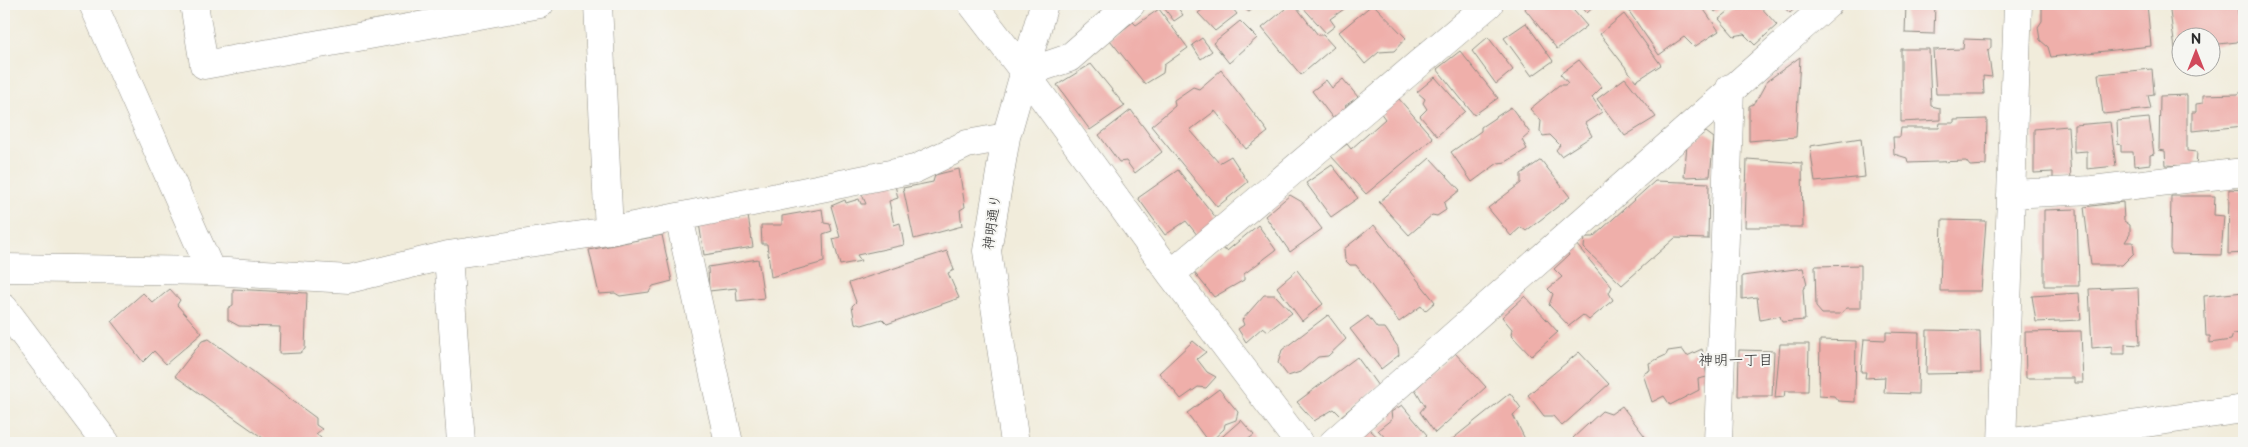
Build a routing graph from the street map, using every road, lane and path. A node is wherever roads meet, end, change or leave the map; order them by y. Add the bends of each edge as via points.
1 (93, 4) edge
2 (194, 4) edge
3 (540, 4) edge
4 (598, 4) edge
5 (972, 4) edge
6 (1044, 4) edge
7 (1130, 4) edge
8 (1489, 4) edge
9 (1828, 4) edge
10 (2018, 4) edge
11 (1025, 73) junction
12 (1730, 88) junction
13 (1006, 137) junction
14 (2244, 172) edge
15 (2011, 194) junction
16 (679, 217) junction
17 (608, 231) junction
18 (448, 255) junction
19 (4, 268) edge
20 (211, 271) junction
21 (1172, 274) junction
22 (4, 308) edge
23 (2244, 409) edge
24 (106, 443) edge
25 (461, 443) edge
26 (729, 443) edge
27 (1015, 443) edge
28 (1299, 443) edge
29 (1332, 443) edge
30 (1718, 443) edge
31 (2004, 443) edge

1 - 20 street
2 - 3 street via 204,65
4 - 17 street
5 - 11 street
6 - 11 street, 神明通り
7 - 11 street via 1069,58
8 - 21 street
9 - 12 street
10 - 15 street
11 - 13 street, 神明通り
11 - 21 street
12 - 29 street
12 - 30 street
13 - 16 street via 967,144 915,169
13 - 27 street, 神明通り via 987,251
14 - 15 street via 2092,190
15 - 31 street
16 - 17 street
16 - 26 street
17 - 18 street
18 - 20 street via 349,279
18 - 25 street
19 - 20 street
21 - 28 street
22 - 24 street
23 - 31 street

